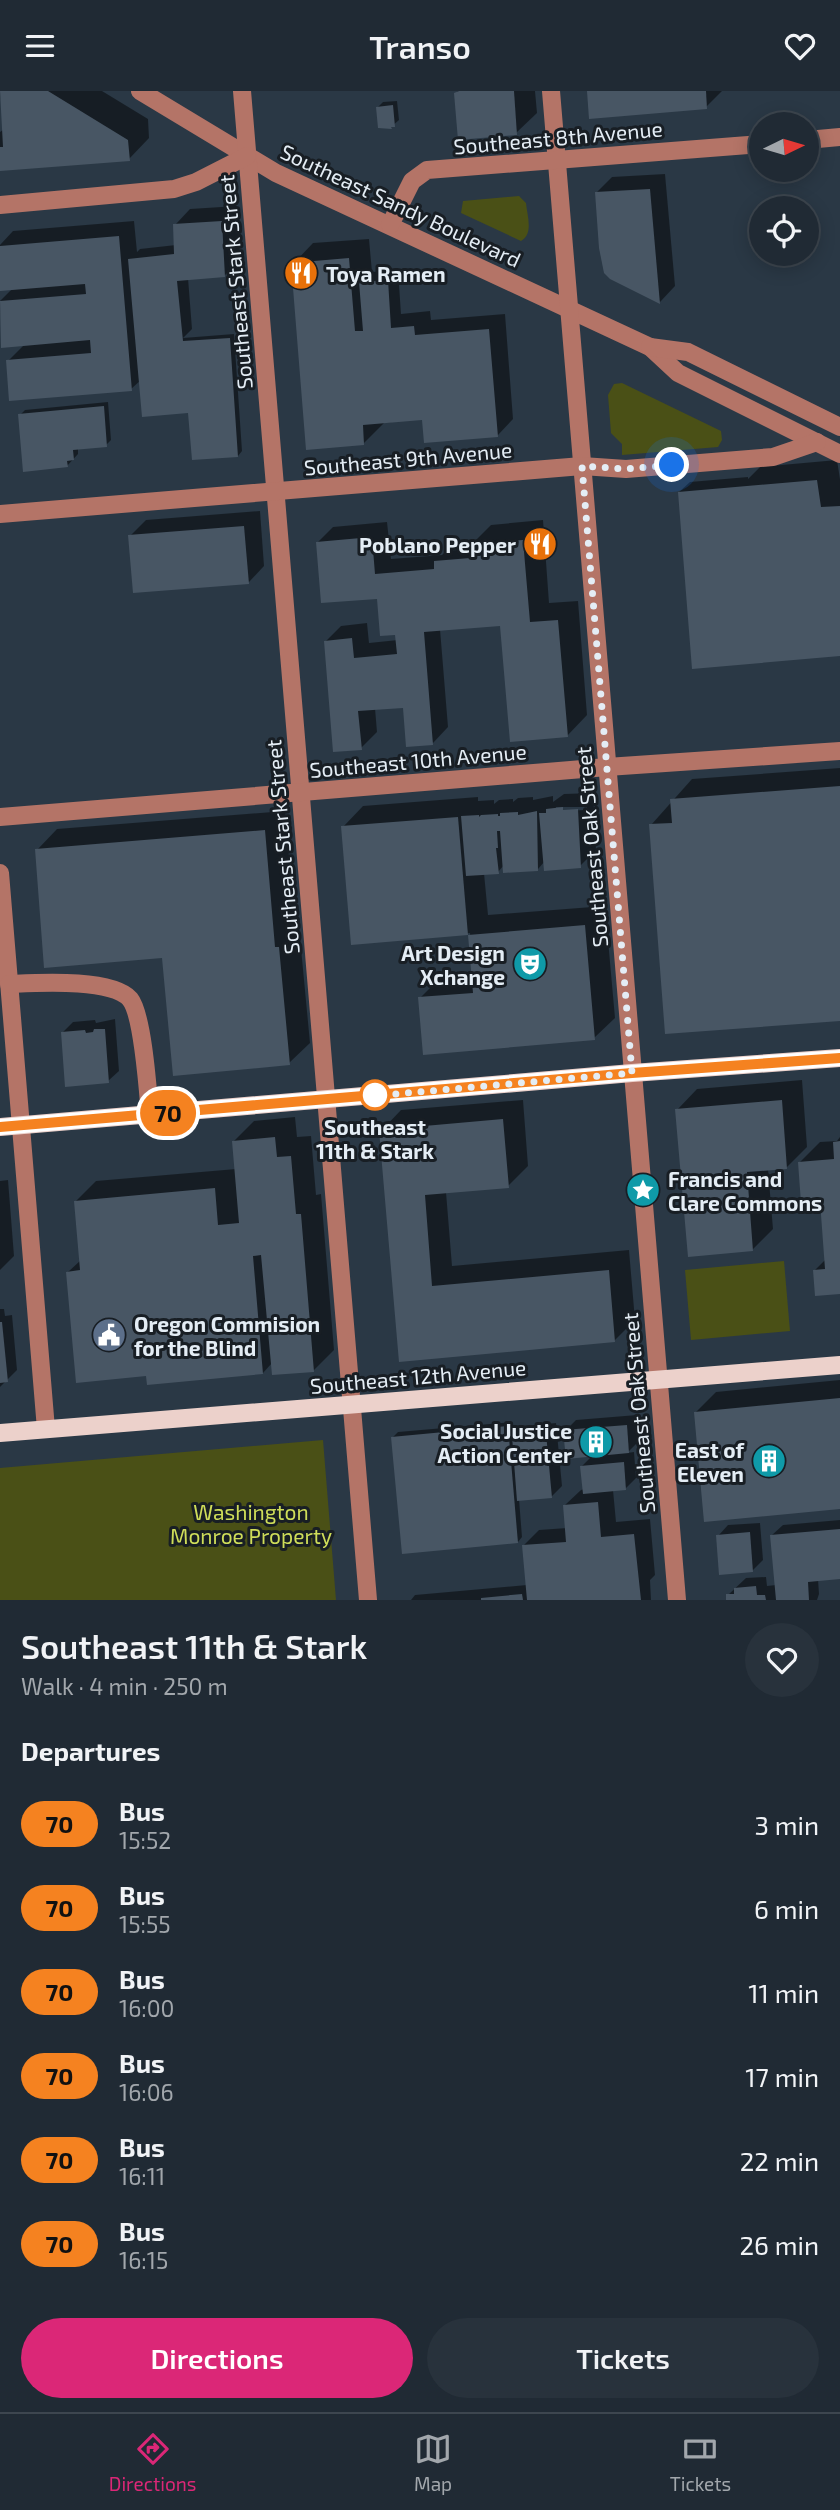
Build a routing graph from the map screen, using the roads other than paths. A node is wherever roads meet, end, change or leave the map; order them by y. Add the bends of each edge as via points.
1 (139, 91) edge
2 (242, 91) edge
3 (551, 91) edge
4 (840, 137) edge
5 (819, 139) edge
6 (749, 145) edge
7 (247, 156) junction
8 (556, 160) junction
9 (0, 205) edge
10 (390, 225) junction
11 (568, 308) junction
12 (650, 347) junction
13 (840, 427) edge
14 (817, 442) junction
15 (840, 454) edge
16 (582, 466) junction
17 (275, 491) junction
18 (0, 514) edge
19 (840, 751) edge
20 (607, 767) junction
21 (300, 792) junction
22 (0, 817) edge
23 (0, 873) edge
24 (9, 984) junction
25 (840, 1058) edge
26 (632, 1073) junction
27 (324, 1100) junction
28 (150, 1115) junction
29 (21, 1126) junction
30 (0, 1127) edge
31 (840, 1365) edge
32 (657, 1380) junction
33 (351, 1404) junction
34 (46, 1429) junction
35 (0, 1433) edge
36 (368, 1600) edge
37 (677, 1600) edge

1 - 7 street, Southeast Sandy Boulevard
2 - 7 street, Southeast Stark Street
3 - 8 street, Southeast Oak Street
4 - 5 street
6 - 8 street, Southeast 8th Avenue
7 - 9 street via 174,189
7 - 10 street, Southeast Sandy Boulevard
7 - 17 street, Southeast Stark Street
8 - 10 street, Southeast 8th Avenue via 427,170 412,181
8 - 11 street, Southeast Oak Street
10 - 11 street, Southeast Sandy Boulevard
11 - 12 street, Southeast Sandy Boulevard
11 - 16 street, Southeast Oak Street
12 - 13 street, Southeast Sandy Boulevard via 688,352
12 - 14 street, Southeast Sandy Boulevard via 678,373
14 - 15 street, Southeast Sandy Boulevard
14 - 16 street, Southeast 9th Avenue via 773,457 626,469
16 - 17 street, Southeast 9th Avenue
16 - 20 street, Southeast Oak Street
17 - 18 street, Southeast 9th Avenue
17 - 21 street, Southeast Stark Street
19 - 20 street, Southeast 10th Avenue
20 - 21 street, Southeast 10th Avenue
20 - 26 street, Southeast Oak Street
21 - 22 street, Southeast 10th Avenue
21 - 27 street, Southeast Stark Street
23 - 24 street
24 - 28 street via 91,984 129,998 137,1018
24 - 29 street
25 - 26 main road
26 - 27 main road
26 - 32 street, Southeast Oak Street
27 - 28 main road
27 - 33 street, Southeast Stark Street
28 - 29 main road
29 - 30 main road
29 - 34 street
31 - 32 main road, Southeast 12th Avenue
32 - 33 main road, Southeast 12th Avenue
32 - 37 street, Southeast Oak Street
33 - 34 main road, Southeast 12th Avenue
33 - 36 street, Southeast Stark Street
34 - 35 main road, Southeast 12th Avenue

